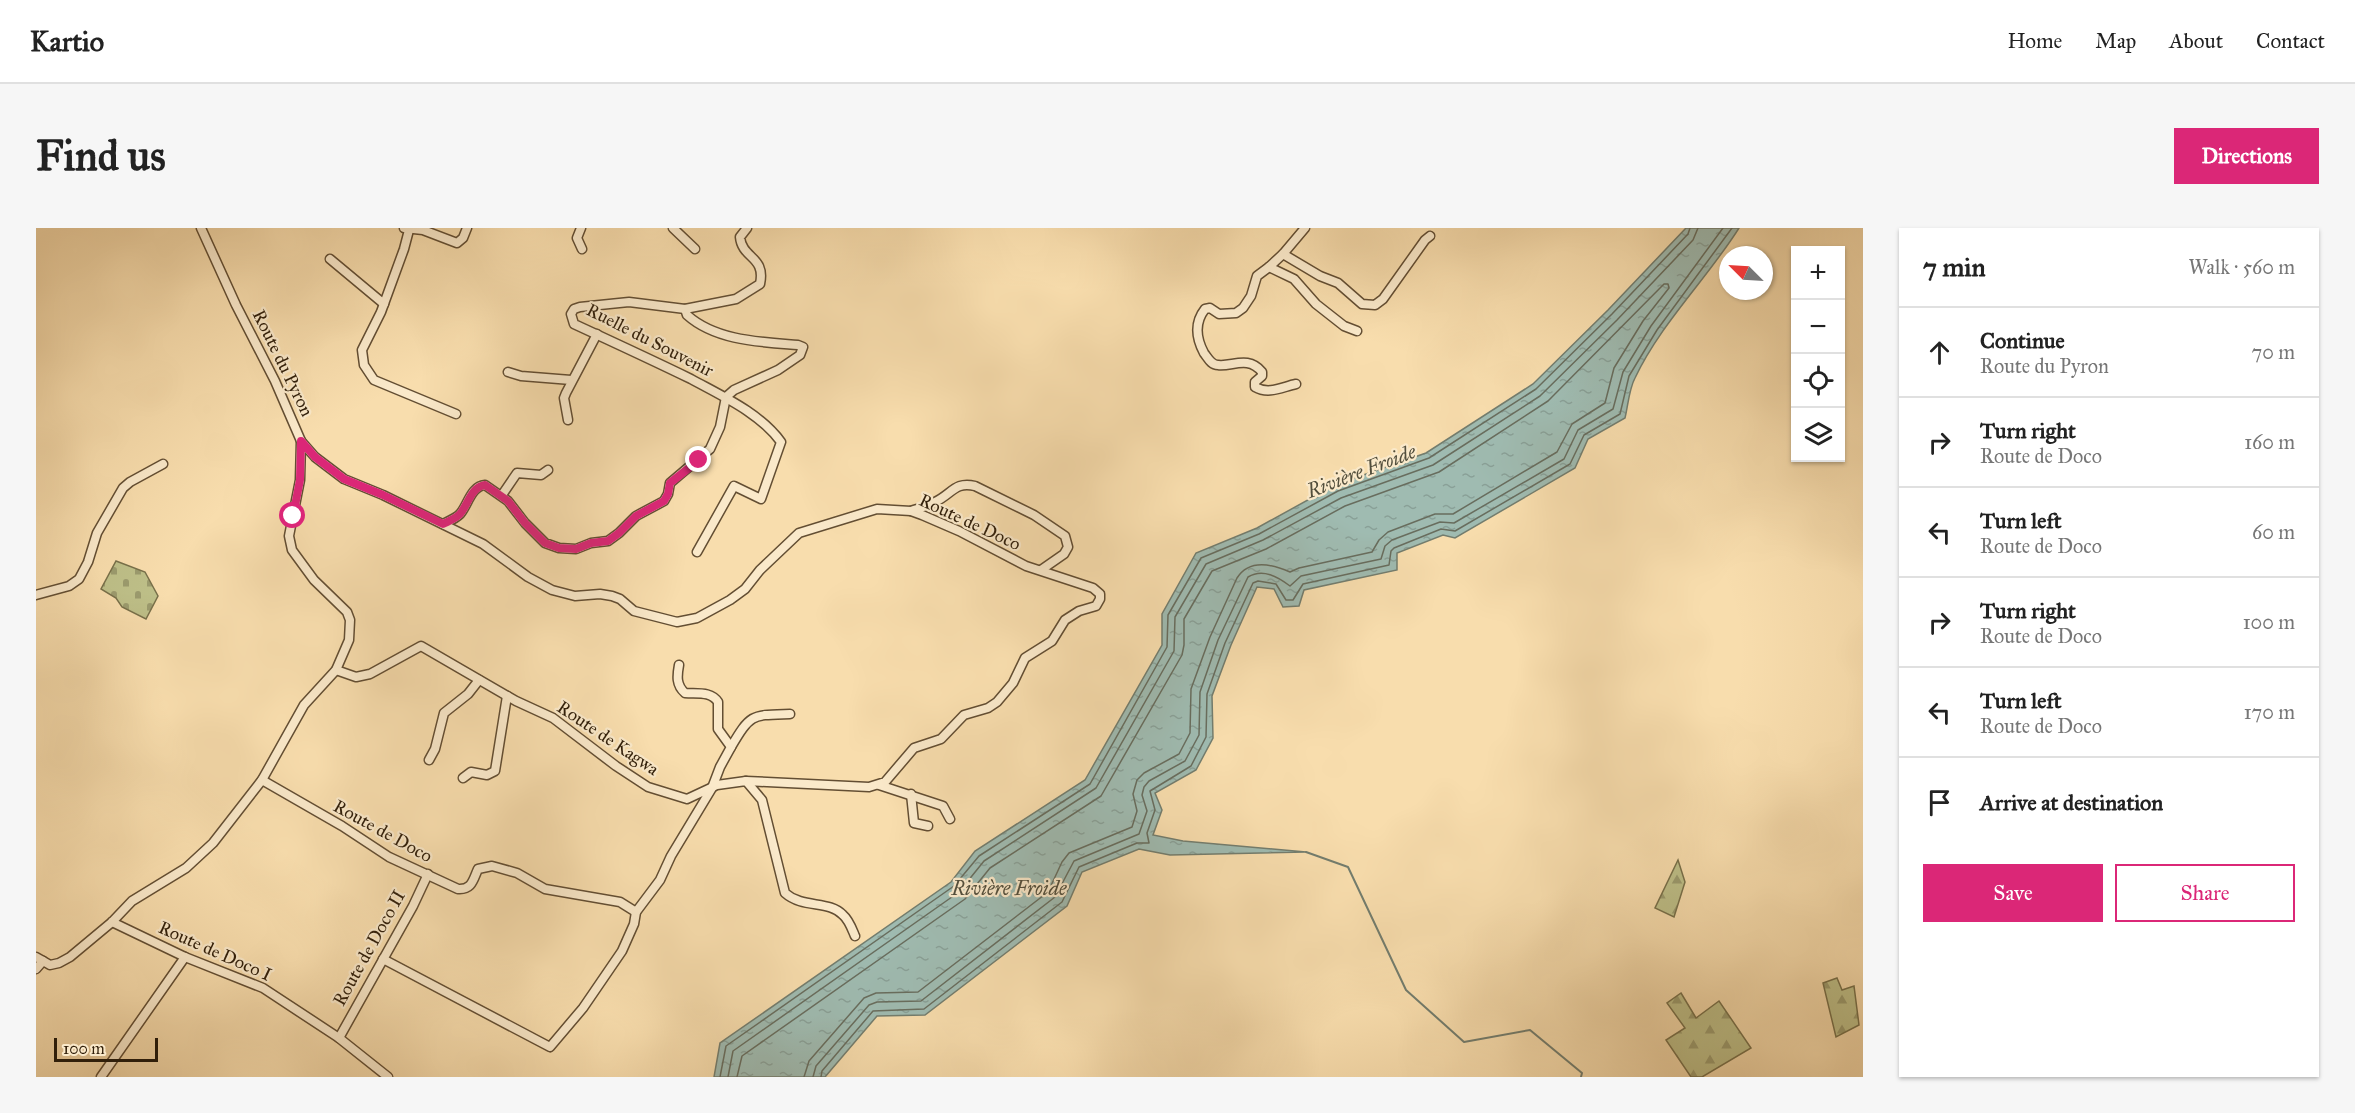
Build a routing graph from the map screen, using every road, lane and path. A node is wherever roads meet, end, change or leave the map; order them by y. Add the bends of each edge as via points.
1 (201, 228) edge
2 (467, 228) edge
3 (581, 228) edge
4 (673, 228) edge
5 (747, 228) edge
6 (1305, 228) edge
7 (406, 229) edge
8 (1430, 236) dead end
9 (582, 249) dead end
10 (695, 249) dead end
11 (1283, 254) junction
12 (330, 259) dead end
13 (1269, 267) junction
14 (384, 304) junction
15 (685, 309) junction
16 (1357, 331) dead end
17 (597, 334) junction
18 (508, 372) dead end
19 (571, 380) junction
20 (1296, 384) dead end
21 (726, 397) junction
22 (456, 414) dead end
23 (568, 420) dead end
24 (301, 441) junction
25 (163, 464) dead end
26 (548, 470) dead end
27 (502, 495) junction
28 (911, 511) junction
29 (443, 524) junction
30 (697, 552) dead end
31 (1041, 570) junction
32 (36, 595) edge
33 (679, 665) dead end
34 (336, 670) junction
35 (479, 680) junction
36 (507, 696) junction
37 (790, 714) dead end
38 (731, 747) junction
39 (429, 760) dead end
40 (463, 778) dead end
41 (262, 780) junction
42 (746, 781) junction
43 (879, 785) junction
44 (712, 788) junction
45 (911, 794) junction
46 (950, 819) dead end
47 (928, 826) dead end
48 (428, 874) junction
49 (636, 912) junction
50 (112, 922) junction
51 (855, 936) dead end
52 (185, 957) junction
53 (40, 959) edge
54 (383, 959) junction
55 (36, 969) edge
56 (339, 1038) junction
57 (374, 1066) junction
58 (101, 1077) edge
59 (371, 1077) edge
60 (388, 1077) edge

1 - 24 street, Route du Pyron
2 - 7 street via 457,243 423,230
3 - 9 street via 577,238
4 - 10 street
5 - 15 street via 740,237 741,245 758,262 762,272 760,284 736,299
6 - 11 street
7 - 14 street via 404,249
8 - 11 street via 1375,305 1362,304 1338,283
11 - 13 street
12 - 14 street
13 - 16 street via 1294,279 1316,304
13 - 20 street via 1257,276 1251,296 1236,313 1219,314 1205,309 1200,315 1197,341 1217,366 1236,362 1259,367 1263,372 1255,387 1278,389
14 - 22 street via 362,350 364,365 374,380
15 - 17 street, Ruelle du Souvenir via 629,302 574,309 574,324
15 - 21 street via 691,319 731,336 802,346 800,355 778,370
17 - 19 street
17 - 21 street, Ruelle du Souvenir
18 - 19 street
19 - 23 street via 564,398
21 - 27 street via 720,427 710,449 670,483 664,501 636,516 608,541 576,549 545,543
21 - 30 street, Ruelle du Souvenir via 772,430 781,442 761,500 734,486
24 - 29 street, Route de Doco via 344,479
24 - 34 street, Route du Pyron via 300,480 289,536 292,550 350,620 349,640
25 - 32 street via 123,488 97,533 79,579 69,586
26 - 27 street via 541,475 517,473
27 - 29 street via 480,485 457,517
28 - 29 street, Route de Doco via 877,509 800,533 730,600 697,618 677,622 634,611 612,596 575,596 552,590 483,544
28 - 31 street, Route de Doco
28 - 31 street via 938,501 956,487 975,486 1034,515 1065,536 1068,547 1064,554
31 - 43 street, Route de Doco via 1097,590 1099,603 1065,620 1052,641 1025,658 1013,683 997,702 964,715 941,739 914,748
33 - 38 street via 677,680 682,691 716,698 718,729
34 - 35 street, Route de Kagwa via 356,676 370,674 421,646
34 - 41 street, Route du Pyron via 304,705
35 - 36 street, Route de Kagwa
35 - 39 street via 442,716
36 - 40 street via 495,771 487,775 471,772
36 - 44 street, Route de Kagwa via 553,718 648,787 687,799
37 - 38 street via 758,715 748,720
38 - 44 street
41 - 48 street, Route de Doco via 389,857
41 - 50 street, Route du Pyron via 213,843 186,868 144,892
42 - 43 street
42 - 44 street, Route de Kagwa
42 - 51 street via 762,800 785,893 801,903 837,909
43 - 45 street
44 - 49 street via 660,880
45 - 46 street via 943,806
45 - 47 street via 914,823
48 - 49 street, Route de Doco via 466,890 478,869 492,866 517,873 545,889 620,902
48 - 54 street, Route de Doco II
49 - 54 street via 622,951 550,1047
50 - 52 street, Route de Doco I
50 - 53 street, Route du Pyron via 59,963 50,965
52 - 56 street, Route de Doco I via 263,988
52 - 58 street
53 - 55 street
54 - 56 street, Route de Doco II
56 - 57 street, Route de Doco I
57 - 59 street
57 - 60 street, Route de Doco I

